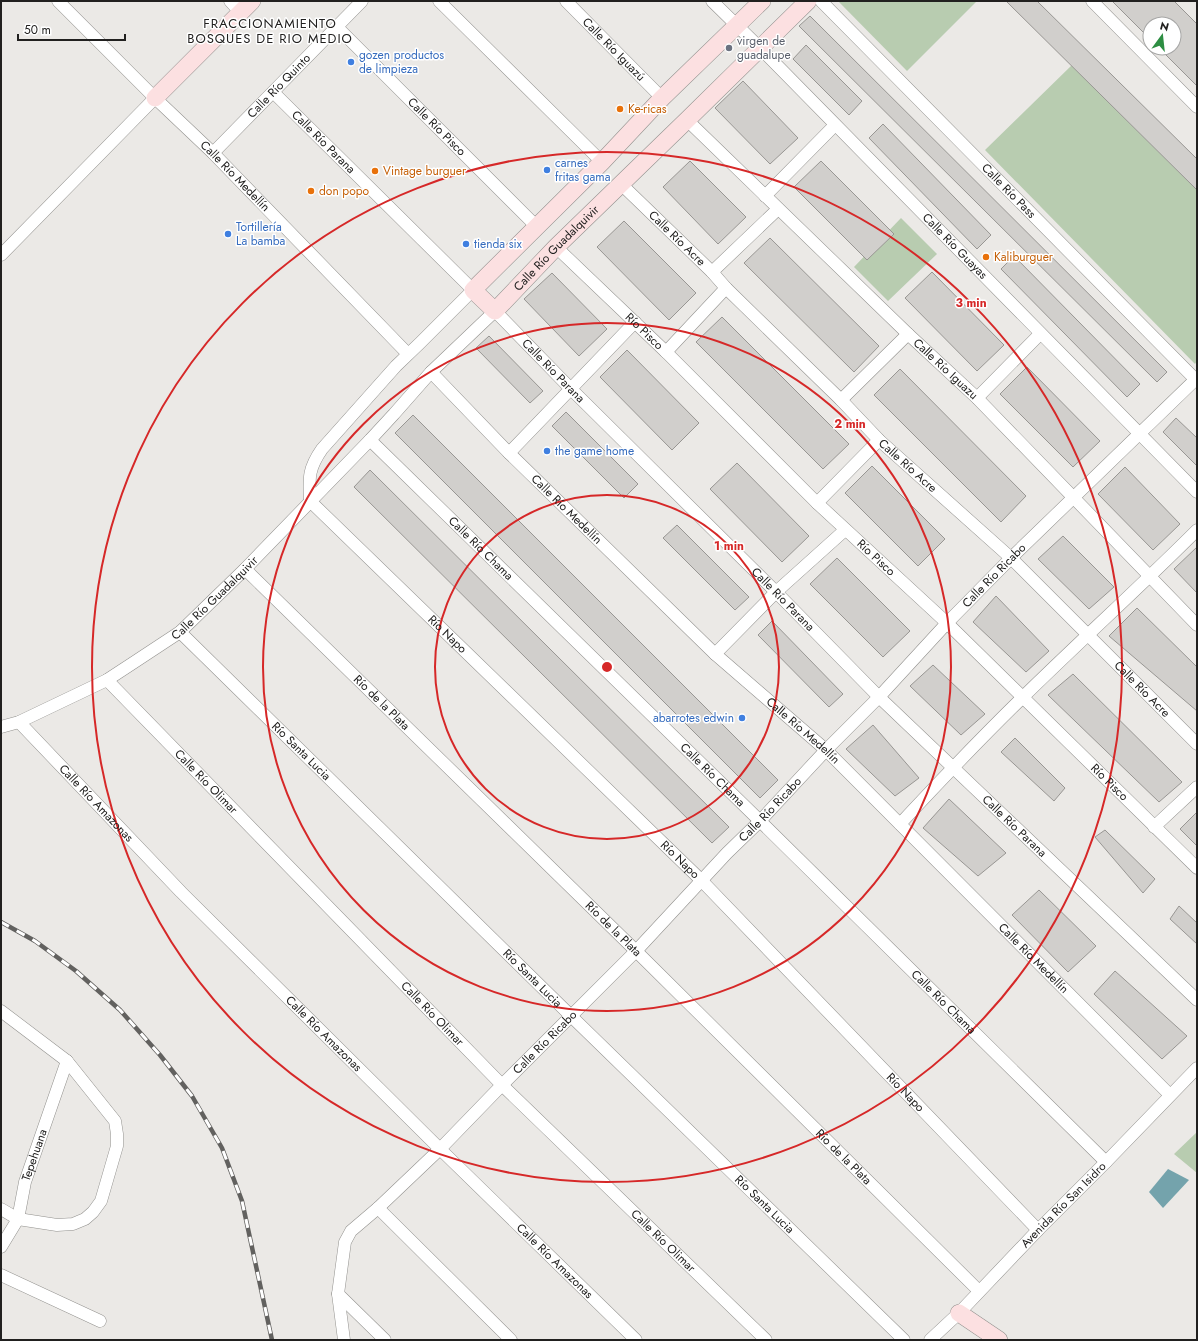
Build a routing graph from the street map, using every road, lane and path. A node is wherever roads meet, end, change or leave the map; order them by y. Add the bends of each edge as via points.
1 (58, 1) edge
2 (362, 1) edge
3 (439, 1) edge
4 (566, 1) edge
5 (712, 1) edge
6 (762, 1) edge
7 (808, 1) edge
8 (821, 1) edge
9 (1092, 1) edge
10 (241, 5) edge
11 (337, 26) junction
12 (737, 26) junction
13 (760, 48) junction
14 (273, 92) junction
15 (155, 98) junction
16 (662, 98) junction
17 (1197, 108) edge
18 (687, 120) junction
19 (835, 125) junction
20 (212, 152) junction
21 (602, 162) junction
22 (621, 184) junction
23 (765, 196) junction
24 (778, 209) junction
25 (537, 227) junction
26 (556, 247) junction
27 (1, 255) edge
28 (712, 272) junction
29 (726, 288) junction
30 (473, 290) junction
31 (495, 311) junction
32 (635, 322) junction
33 (908, 334) junction
34 (1040, 334) junction
35 (666, 352) junction
36 (408, 354) junction
37 (431, 372) junction
38 (1196, 380) edge
39 (571, 389) junction
40 (977, 398) junction
41 (841, 400) junction
42 (1139, 434) junction
43 (370, 440) junction
44 (878, 440) junction
45 (509, 453) junction
46 (1197, 492) edge
47 (1074, 497) junction
48 (310, 501) junction
49 (817, 503) junction
50 (845, 530) junction
51 (1197, 530) edge
52 (1011, 558) junction
53 (245, 569) junction
54 (1151, 577) junction
55 (776, 592) junction
56 (947, 623) junction
57 (1197, 625) edge
58 (180, 632) junction
59 (1088, 636) junction
60 (715, 654) junction
61 (107, 680) junction
62 (879, 697) junction
63 (1023, 697) junction
64 (19, 722) junction
65 (1, 727) edge
66 (1197, 744) edge
67 (826, 750) junction
68 (953, 767) junction
69 (1197, 787) edge
70 (760, 821) junction
71 (900, 824) junction
72 (1154, 827) junction
73 (1197, 868) edge
74 (701, 880) junction
75 (636, 951) junction
76 (1197, 1000) edge
77 (2, 1014) edge
78 (571, 1016) junction
79 (67, 1061) junction
80 (1197, 1068) edge
81 (502, 1085) junction
82 (1170, 1095) junction
83 (440, 1150) junction
84 (1106, 1162) junction
85 (378, 1208) junction
86 (1, 1209) edge
87 (18, 1219) junction
88 (1038, 1230) junction
89 (1, 1247) edge
90 (1, 1275) edge
91 (979, 1291) junction
92 (338, 1294) junction
93 (959, 1314) junction
94 (100, 1321) dead end
95 (344, 1340) edge
96 (385, 1340) edge
97 (511, 1340) edge
98 (636, 1340) edge
99 (766, 1340) edge
100 (904, 1340) edge
101 (930, 1340) edge
102 (999, 1340) edge

1 - 15 street, Calle Río Medellín
2 - 11 street, Calle Río Quinto
3 - 21 street
4 - 16 street, Calle Río Iguazú
5 - 12 street, Calle Río Guayas
6 - 12 street
7 - 13 street, Calle Río Guadalquivir
8 - 38 street, Calle Río Pass
9 - 17 street
10 - 15 street
11 - 14 street, Calle Río Quinto
11 - 25 street, Calle Río Pisco
12 - 13 street, Calle Río Guayas
12 - 16 street
13 - 18 street, Calle Río Guadalquivir
13 - 19 street, Calle Río Guayas
14 - 20 street, Calle Río Quinto
14 - 30 street, Calle Río Parana
15 - 20 street, Calle Río Medellín
15 - 27 street
16 - 21 street
18 - 22 street, Calle Río Guadalquivir
18 - 23 street, Calle Río Iguazu
19 - 23 street
19 - 34 street, Calle Río Guayas
20 - 36 street, Calle Río Medellín
21 - 25 street
22 - 26 street, Calle Río Guadalquivir
22 - 28 street, Calle Río Acre
23 - 24 street, Calle Río Iguazu
24 - 28 street
24 - 33 street, Calle Río Iguazu
25 - 30 street
26 - 31 street, Calle Río Guadalquivir
26 - 32 street, Río Pisco
28 - 29 street, Calle Río Acre
29 - 35 street
29 - 41 street, Calle Río Acre
30 - 31 street, Calle Río Parana
30 - 36 street
31 - 37 street, Calle Río Guadalquivir
31 - 39 street, Calle Río Parana
32 - 35 street, Río Pisco
32 - 39 street
33 - 40 street, Calle Río Iguazu
33 - 41 street
34 - 40 street
34 - 42 street, Calle Río Guayas
35 - 49 street, Río Pisco
36 - 48 street via 315,459 309,478
37 - 43 street, Calle Río Guadalquivir
37 - 45 street, Calle Río Medellín
38 - 42 street, Calle Río Ricabo
39 - 45 street
39 - 55 street, Calle Río Parana
40 - 47 street, Calle Río Iguazu
41 - 44 street, Calle Río Acre
42 - 46 street, Calle Río Guayas
42 - 47 street, Calle Río Ricabo
43 - 48 street, Calle Río Guadalquivir
43 - 70 street, Calle Río Chama
44 - 49 street
44 - 52 street, Calle Río Acre
45 - 60 street, Calle Río Medellín
47 - 52 street, Calle Río Ricabo
47 - 54 street, Calle Río Iguazu
48 - 53 street, Calle Río Guadalquivir
48 - 74 street, Río Napo
49 - 50 street, Río Pisco
50 - 55 street
50 - 56 street, Río Pisco
51 - 54 street
52 - 56 street, Calle Río Ricabo
52 - 59 street, Calle Río Acre
53 - 58 street, Calle Río Guadalquivir
53 - 75 street, Río de la Plata
54 - 57 street, Calle Río Iguazu
54 - 59 street
55 - 60 street
55 - 62 street, Calle Río Parana
56 - 62 street, Calle Río Ricabo
56 - 63 street, Río Pisco
58 - 61 street, Calle Río Guadalquivir
58 - 78 street, Río Santa Lucia
59 - 63 street
59 - 66 street, Calle Río Acre
60 - 67 street, Calle Río Medellín
61 - 64 street, Calle Río Guadalquivir
61 - 81 street, Calle Río Olimar
62 - 67 street, Calle Río Ricabo
62 - 68 street, Calle Río Parana
63 - 68 street
63 - 72 street, Río Pisco
64 - 65 street, Calle Río Guadalquivir
64 - 83 street, Calle Río Amazonas via 181,892
67 - 70 street, Calle Río Ricabo
67 - 71 street, Calle Río Medellín
68 - 71 street
68 - 76 street, Calle Río Parana
69 - 72 street
70 - 74 street, Calle Río Ricabo
70 - 84 street, Calle Río Chama
71 - 82 street, Calle Río Medellín
72 - 73 street, Río Pisco
74 - 75 street, Calle Río Ricabo
74 - 88 street, Río Napo
75 - 78 street, Calle Río Ricabo
75 - 91 street, Río de la Plata
77 - 79 street
78 - 81 street, Calle Río Ricabo
78 - 100 street, Río Santa Lucia
79 - 87 street, Tepehuana via 25,1182
79 - 87 street via 115,1121 116,1146 101,1201 85,1219 72,1224 57,1225
80 - 82 street, Avenida Río San Isidro
81 - 83 street, Calle Río Ricabo
81 - 99 street, Calle Río Olimar
82 - 84 street, Avenida Río San Isidro
83 - 85 street, Calle Río Ricabo
83 - 98 street, Calle Río Amazonas
84 - 88 street, Avenida Río San Isidro
85 - 92 street, Calle Río Ricabo via 351,1231 345,1242
85 - 97 street
86 - 87 street
87 - 89 street, Tepehuana
88 - 91 street, Avenida Río San Isidro
90 - 94 street
91 - 93 street, Avenida Río San Isidro
92 - 95 street
92 - 96 street
93 - 101 street, Avenida Río San Isidro
93 - 102 street

